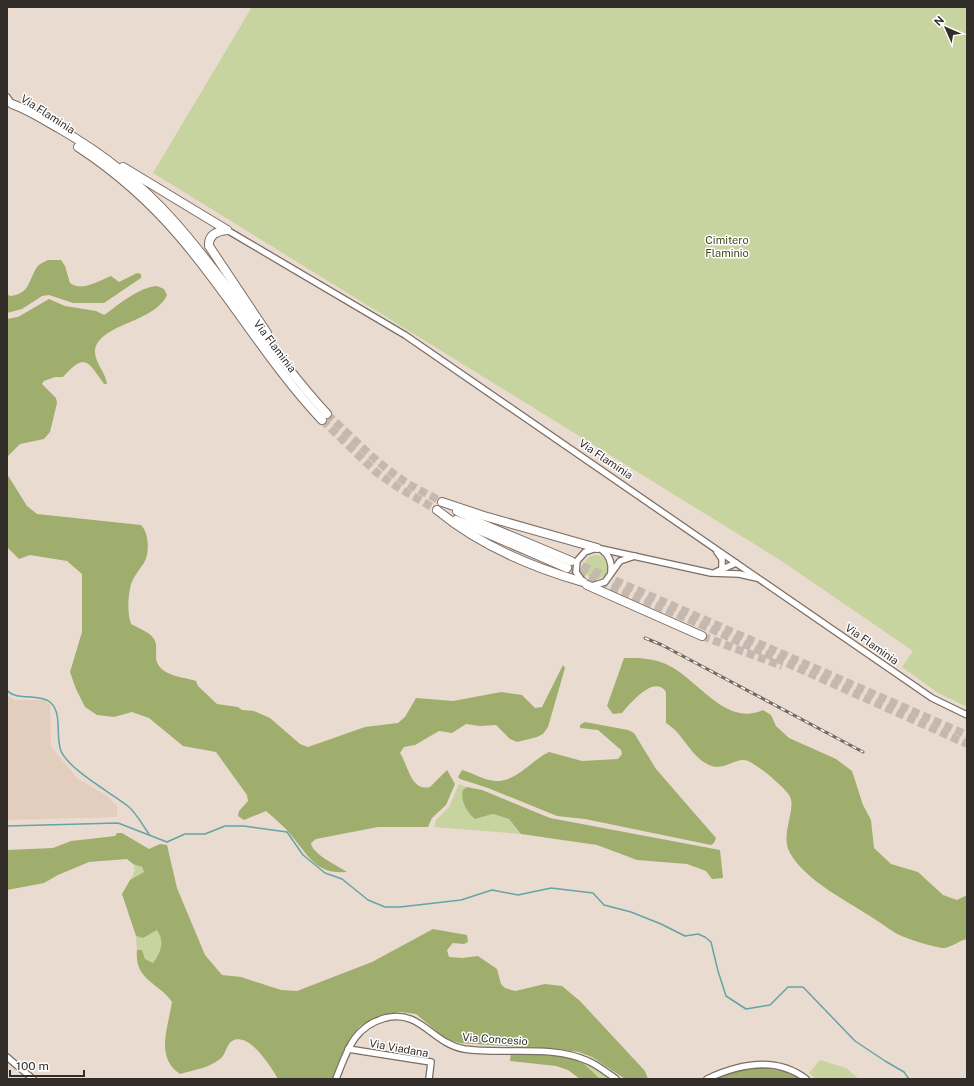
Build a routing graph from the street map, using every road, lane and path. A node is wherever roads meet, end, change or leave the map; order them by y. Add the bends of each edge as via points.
1 (9, 100) edge
2 (99, 154) junction
3 (227, 230) junction
4 (276, 354) junction
5 (597, 548) junction
6 (714, 548) junction
7 (635, 556) junction
8 (739, 564) junction
9 (724, 572) junction
10 (610, 574) junction
11 (759, 579) junction
12 (585, 584) junction
13 (702, 636) tunnel mouth
14 (967, 715) edge
15 (348, 1049) junction
16 (7, 1057) edge
17 (33, 1079) edge
18 (336, 1079) edge
19 (429, 1079) edge
20 (616, 1079) edge
21 (707, 1079) edge
22 (806, 1079) edge

1 - 2 highway, Via Flaminia
1 - 4 highway, Via Flaminia via 112,171 142,197 180,237 297,393 325,417
2 - 3 highway
2 - 4 highway, Via Flaminia via 134,181 172,218 201,252
3 - 4 highway via 218,231 212,236 210,246 270,338
3 - 6 street, Via Flaminia via 405,335
5 - 7 street
5 - 10 street via 609,558
5 - 12 street via 585,552 577,561 576,572
5 - 12 highway via 491,519 442,502 569,565 469,526 437,510 464,531 487,544
6 - 8 street, Via Flaminia
6 - 9 street via 722,559
7 - 9 street via 711,573
7 - 10 street via 620,561
8 - 9 street
8 - 11 street, Via Flaminia
9 - 11 street
10 - 12 street via 608,580 600,585
11 - 14 street, Via Flaminia via 932,698
12 - 13 highway
15 - 18 street, Via Concesio
15 - 19 street, Via Viadana via 431,1062
15 - 20 street, Via Concesio via 364,1028 381,1020 402,1016 416,1020 441,1040 464,1048 570,1055 587,1060
16 - 17 street
21 - 22 street via 735,1068 757,1064 787,1069

